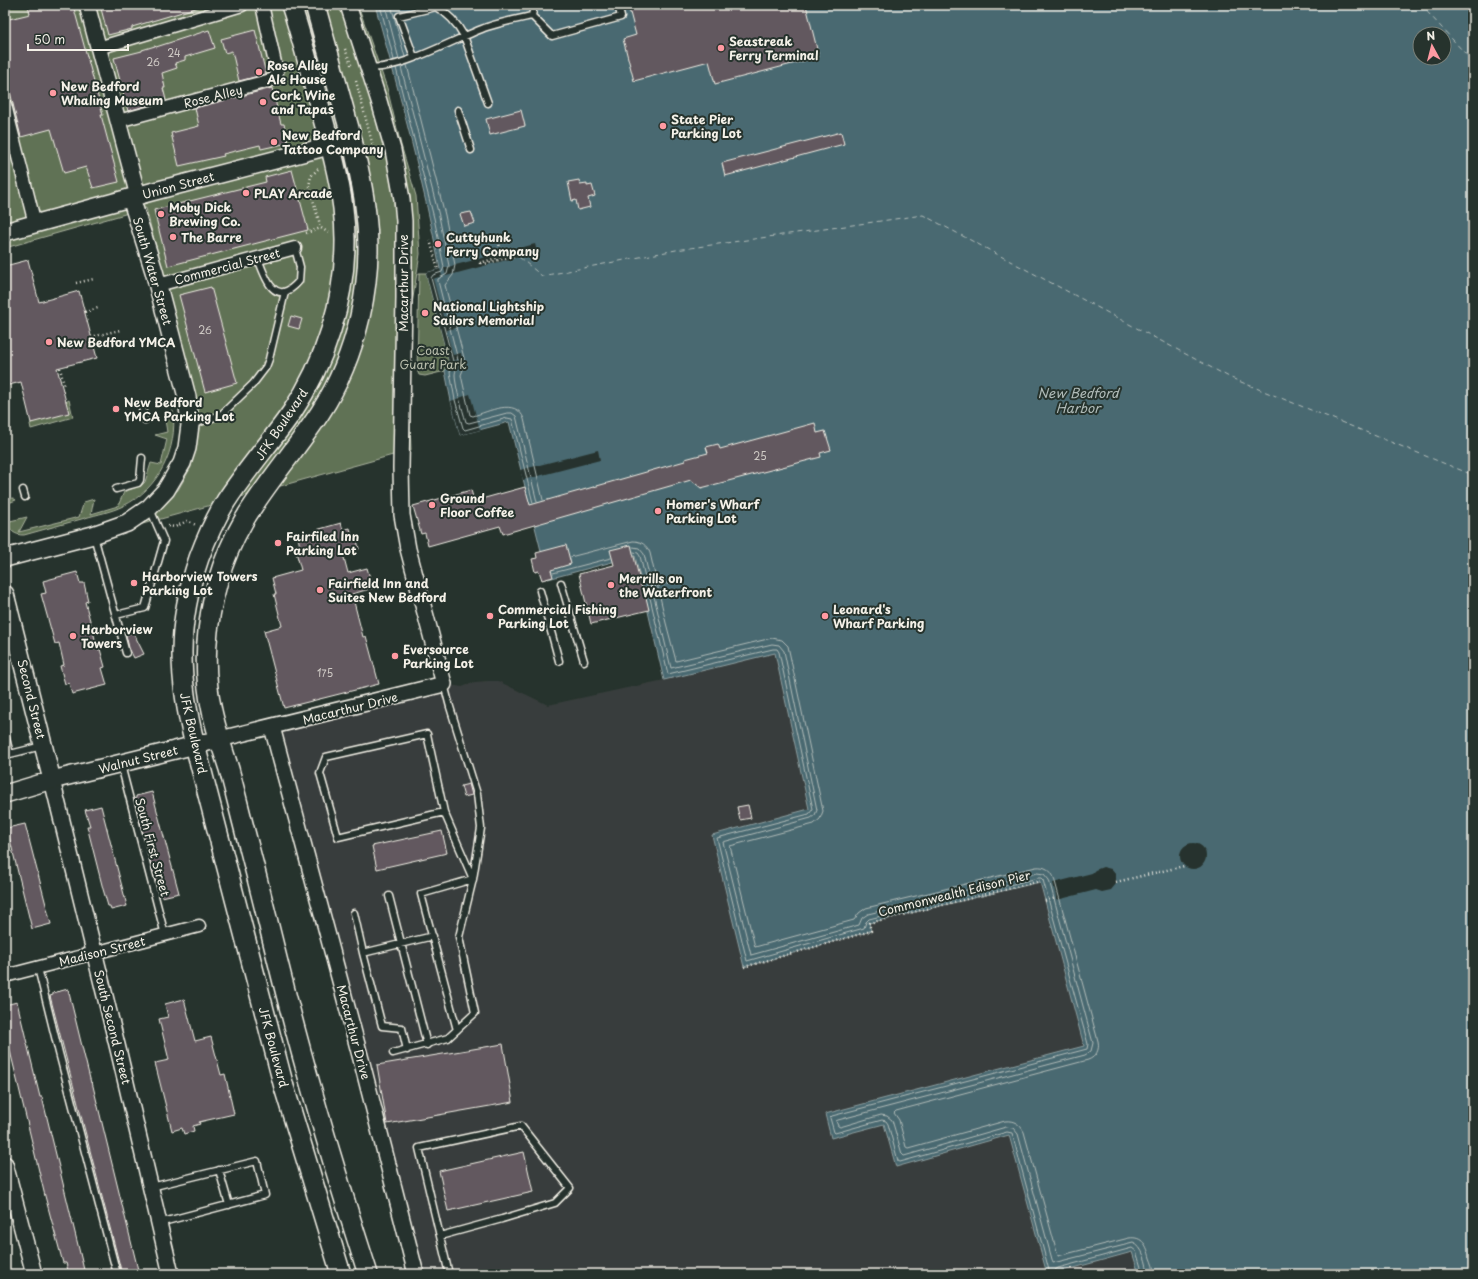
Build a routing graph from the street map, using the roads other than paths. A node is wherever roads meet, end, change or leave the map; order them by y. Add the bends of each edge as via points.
1 (87, 5) edge
2 (242, 5) edge
3 (262, 5) edge
4 (291, 5) edge
5 (315, 5) edge
6 (348, 5) edge
7 (534, 5) edge
8 (618, 5) edge
9 (532, 16) junction
10 (464, 36) junction
11 (98, 48) junction
12 (414, 58) junction
13 (369, 67) junction
14 (488, 103) dead end
15 (5, 105) edge
16 (458, 110) dead end
17 (118, 121) junction
18 (352, 140) junction
19 (330, 146) junction
20 (471, 150) dead end
21 (135, 197) junction
22 (35, 224) junction
23 (5, 232) edge
24 (295, 248) joint
25 (258, 258) junction
26 (158, 285) junction
27 (285, 292) junction
28 (142, 408) dead end
29 (145, 420) dead end
30 (190, 425) junction
31 (142, 458) dead end
32 (116, 489) dead end
33 (23, 490) dead end
34 (25, 497) dead end
35 (149, 508) junction
36 (93, 535) junction
37 (5, 558) edge
38 (561, 583) dead end
39 (540, 591) dead end
40 (5, 594) edge
41 (116, 615) junction
42 (126, 653) dead end
43 (560, 661) dead end
44 (584, 662) dead end
45 (444, 684) junction
46 (272, 727) junction
47 (5, 734) edge
48 (220, 739) junction
49 (44, 745) junction
50 (195, 745) junction
51 (8, 754) edge
52 (120, 764) junction
53 (52, 780) junction
54 (5, 794) edge
55 (444, 812) junction
56 (473, 879) junction
57 (389, 896) dead end
58 (354, 913) dead end
59 (199, 926) dead end
60 (165, 935) junction
61 (433, 936) junction
62 (400, 944) junction
63 (363, 953) junction
64 (94, 954) junction
65 (38, 968) junction
66 (5, 976) edge
67 (457, 1030) junction
68 (427, 1045) junction
69 (407, 1050) junction
70 (393, 1053) dead end
71 (5, 1164) edge
72 (219, 1170) junction
73 (151, 1186) junction
74 (229, 1205) junction
75 (159, 1223) junction
76 (440, 1236) junction
77 (34, 1274) edge
78 (117, 1274) edge
79 (171, 1274) edge
80 (341, 1274) edge
81 (368, 1274) edge
82 (416, 1274) edge
83 (449, 1274) edge

1 - 11 street
2 - 11 street
3 - 17 street, Rose Alley via 278,74 273,81
4 - 19 main road, JFK Boulevard
5 - 18 main road, JFK Boulevard
6 - 13 street
7 - 9 lane
8 - 9 lane via 621,17 552,36
9 - 10 lane
10 - 12 lane
10 - 12 lane via 446,12 436,6 399,16
10 - 14 lane
11 - 17 street
12 - 13 lane via 378,68
13 - 45 street, Macarthur Drive via 391,142 404,222 402,515 410,556
15 - 22 street
16 - 20 lane
17 - 21 street
18 - 19 main road, Union Street
18 - 48 main road, JFK Boulevard via 364,196 368,235 366,275 359,317 348,355 331,394 253,506 234,538 219,575 210,613 206,648 211,708
19 - 21 main road, Union Street
19 - 50 main road, JFK Boulevard via 344,226 343,271 336,311 314,373 292,411 226,501 205,541 192,579 185,611 181,662 187,713
21 - 22 main road, Union Street
21 - 26 main road, South Water Street
22 - 23 main road, Union Street
24 - 25 street, Commercial Street
24 - 27 lane via 300,267 299,281
25 - 26 street, Commercial Street
25 - 27 lane via 269,286 279,292
26 - 30 main road, South Water Street via 184,384
27 - 30 lane via 266,367 253,384 221,415
28 - 29 lane
30 - 35 main road, South Water Street via 187,448 178,469 166,490
31 - 32 lane via 138,483
33 - 34 lane
35 - 36 main road, South Water Street via 127,523
35 - 41 lane via 164,541 145,608
36 - 37 main road, South Water Street
36 - 41 lane
38 - 44 lane
39 - 43 lane
40 - 49 main road, Second Street
41 - 42 lane
45 - 46 street, Macarthur Drive
45 - 56 lane via 478,794 481,828
46 - 48 street, Walnut Street
46 - 82 street, Macarthur Drive
47 - 51 lane
48 - 50 main road, Walnut Street
48 - 81 main road, JFK Boulevard via 306,1067
49 - 51 lane
49 - 53 main road, Second Street
50 - 52 main road, Walnut Street
50 - 80 main road, JFK Boulevard via 284,1087
52 - 53 main road, Walnut Street
52 - 60 lane, South First Street
53 - 54 main road, Walnut Street
53 - 64 street, South Second Street
55 - 55 lane via 426,734 326,757 320,773 338,837
55 - 56 lane
56 - 61 lane via 421,894
56 - 67 lane via 459,937 474,1013
57 - 62 lane
58 - 63 lane
59 - 60 street, Madison Street
60 - 64 street, Madison Street
61 - 62 lane
61 - 67 lane
62 - 63 lane
62 - 68 lane
63 - 69 lane via 382,1026 402,1028
64 - 65 street, Madison Street
64 - 73 street, South Second Street
65 - 66 street, Madison Street
65 - 78 lane
67 - 68 lane via 448,1038
68 - 69 lane
69 - 70 lane
71 - 77 street
72 - 73 lane
72 - 74 lane
72 - 74 lane via 257,1161 265,1195
73 - 75 street, South Second Street
74 - 75 lane
75 - 79 street, South Second Street
76 - 76 lane via 419,1148 522,1126 570,1188 555,1202
76 - 83 lane

